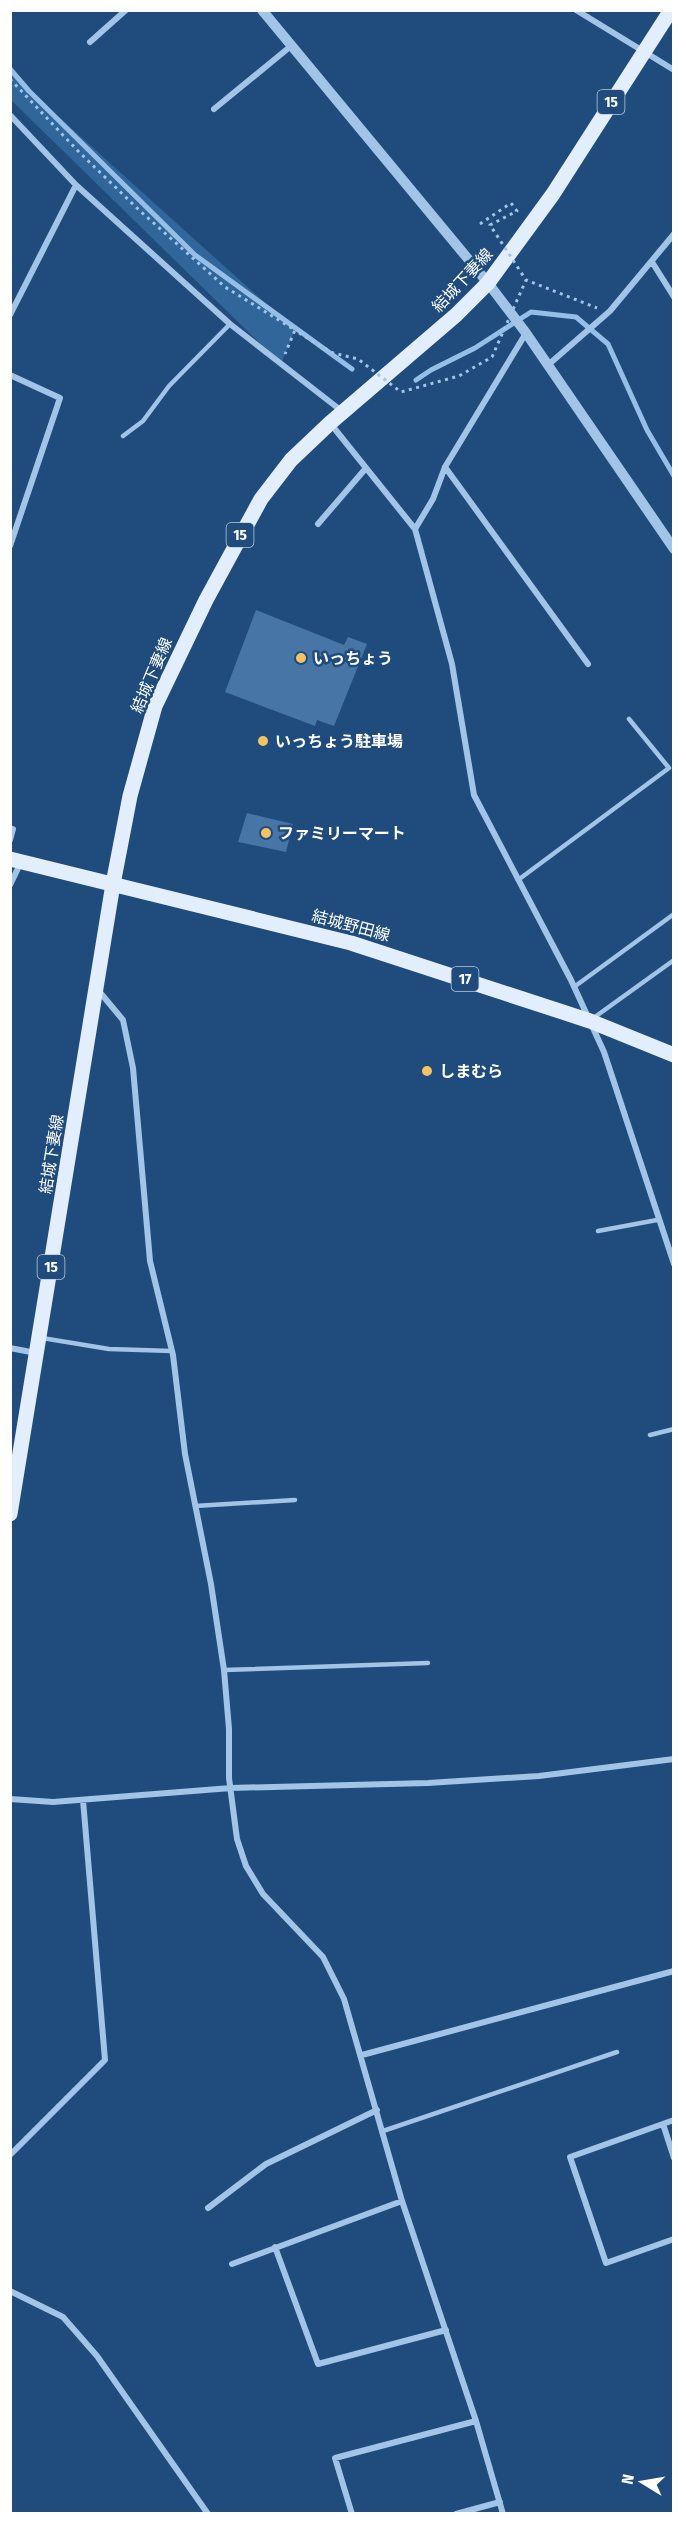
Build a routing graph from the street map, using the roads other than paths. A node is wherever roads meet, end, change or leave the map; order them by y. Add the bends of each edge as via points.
1 (126, 10) edge
2 (262, 10) edge
3 (576, 10) edge
4 (671, 10) edge
5 (90, 42) dead end
6 (291, 46) junction
7 (644, 51) junction
8 (674, 70) edge
9 (214, 110) dead end
10 (10, 115) edge
11 (76, 185) junction
12 (674, 234) edge
13 (652, 262) junction
14 (488, 283) junction
15 (674, 297) edge
16 (10, 315) edge
17 (230, 324) junction
18 (526, 333) junction
19 (548, 365) junction
20 (10, 375) edge
21 (343, 412) junction
22 (330, 423) junction
23 (123, 436) dead end
24 (445, 467) junction
25 (366, 468) junction
26 (318, 524) dead end
27 (415, 530) junction
28 (10, 546) edge
29 (674, 549) edge
30 (588, 664) dead end
31 (629, 719) dead end
32 (669, 768) junction
33 (674, 773) edge
34 (10, 828) edge
35 (10, 840) edge
36 (16, 861) edge
37 (518, 880) junction
38 (113, 884) junction
39 (10, 885) edge
40 (674, 914) edge
41 (674, 960) edge
42 (574, 987) junction
43 (97, 988) junction
44 (590, 1021) junction
45 (674, 1055) edge
46 (657, 1220) junction
47 (598, 1231) dead end
48 (674, 1264) edge
49 (38, 1345) junction
50 (10, 1348) edge
51 (172, 1351) junction
52 (674, 1429) edge
53 (650, 1435) dead end
54 (295, 1500) dead end
55 (195, 1506) junction
56 (10, 1514) edge
57 (428, 1663) dead end
58 (224, 1670) junction
59 (674, 1759) edge
60 (231, 1788) junction
61 (10, 1799) edge
62 (83, 1800) junction
63 (674, 1971) edge
64 (617, 2052) dead end
65 (362, 2055) junction
66 (377, 2110) junction
67 (674, 2120) edge
68 (663, 2124) junction
69 (383, 2132) junction
70 (10, 2155) edge
71 (674, 2157) edge
72 (402, 2201) junction
73 (208, 2208) dead end
74 (674, 2239) edge
75 (275, 2247) junction
76 (232, 2264) dead end
77 (10, 2290) edge
78 (446, 2330) junction
79 (476, 2421) junction
80 (500, 2502) junction
81 (208, 2514) edge
82 (352, 2514) edge
83 (456, 2514) edge
84 (504, 2514) edge

1 - 5 street
2 - 6 street
3 - 7 street
4 - 7 main road, 結城下妻線 / 15
6 - 9 street
6 - 14 street
7 - 8 street
7 - 14 main road, 結城下妻線 / 15 via 552,194
10 - 11 street
11 - 16 street
11 - 17 street
12 - 13 street
13 - 15 street
13 - 19 street via 610,311
14 - 18 street
14 - 21 main road, 結城下妻線 / 15
17 - 21 street
17 - 23 lane via 169,386 143,422
18 - 19 street
18 - 24 street
19 - 29 street
20 - 28 street via 60,398
21 - 22 main road, 結城下妻線 / 15
22 - 25 street
22 - 38 main road, 結城下妻線 / 15 via 291,460 261,499 177,657 155,706 141,752
24 - 27 street via 434,499
24 - 30 street
25 - 26 street
25 - 27 street
27 - 37 street via 452,664 474,795
31 - 32 lane
32 - 33 lane
32 - 37 lane
34 - 35 street
36 - 38 main road, 結城野田線 / 17
36 - 39 street
37 - 42 street
38 - 43 main road, 結城下妻線 / 15
38 - 44 main road, 結城野田線 / 17 via 351,943
40 - 42 lane
41 - 44 lane
42 - 44 street
43 - 49 main road, 結城下妻線 / 15
43 - 51 street via 123,1020 129,1048 150,1261
44 - 45 main road, 結城野田線 / 17
44 - 46 street via 604,1052
46 - 47 lane
46 - 48 street
49 - 50 street
49 - 51 lane
49 - 56 main road, 結城下妻線 / 15
51 - 55 street
52 - 53 lane
54 - 55 lane
55 - 58 street
57 - 58 lane
58 - 60 street
59 - 60 street via 505,1778
60 - 62 street
60 - 65 street via 237,1839 246,1866 263,1894 323,1957 344,1999
61 - 62 street
62 - 70 street via 105,2060
63 - 65 street
64 - 69 lane
65 - 66 street
66 - 69 street
66 - 73 street via 266,2164
67 - 68 street
68 - 71 street
68 - 74 street via 570,2157 606,2263
69 - 72 street
72 - 75 street
72 - 78 street
75 - 76 street
75 - 78 street via 318,2364
77 - 81 street via 63,2317 77,2332
78 - 79 street
79 - 80 street
79 - 82 street via 335,2458
80 - 83 street
80 - 84 street

